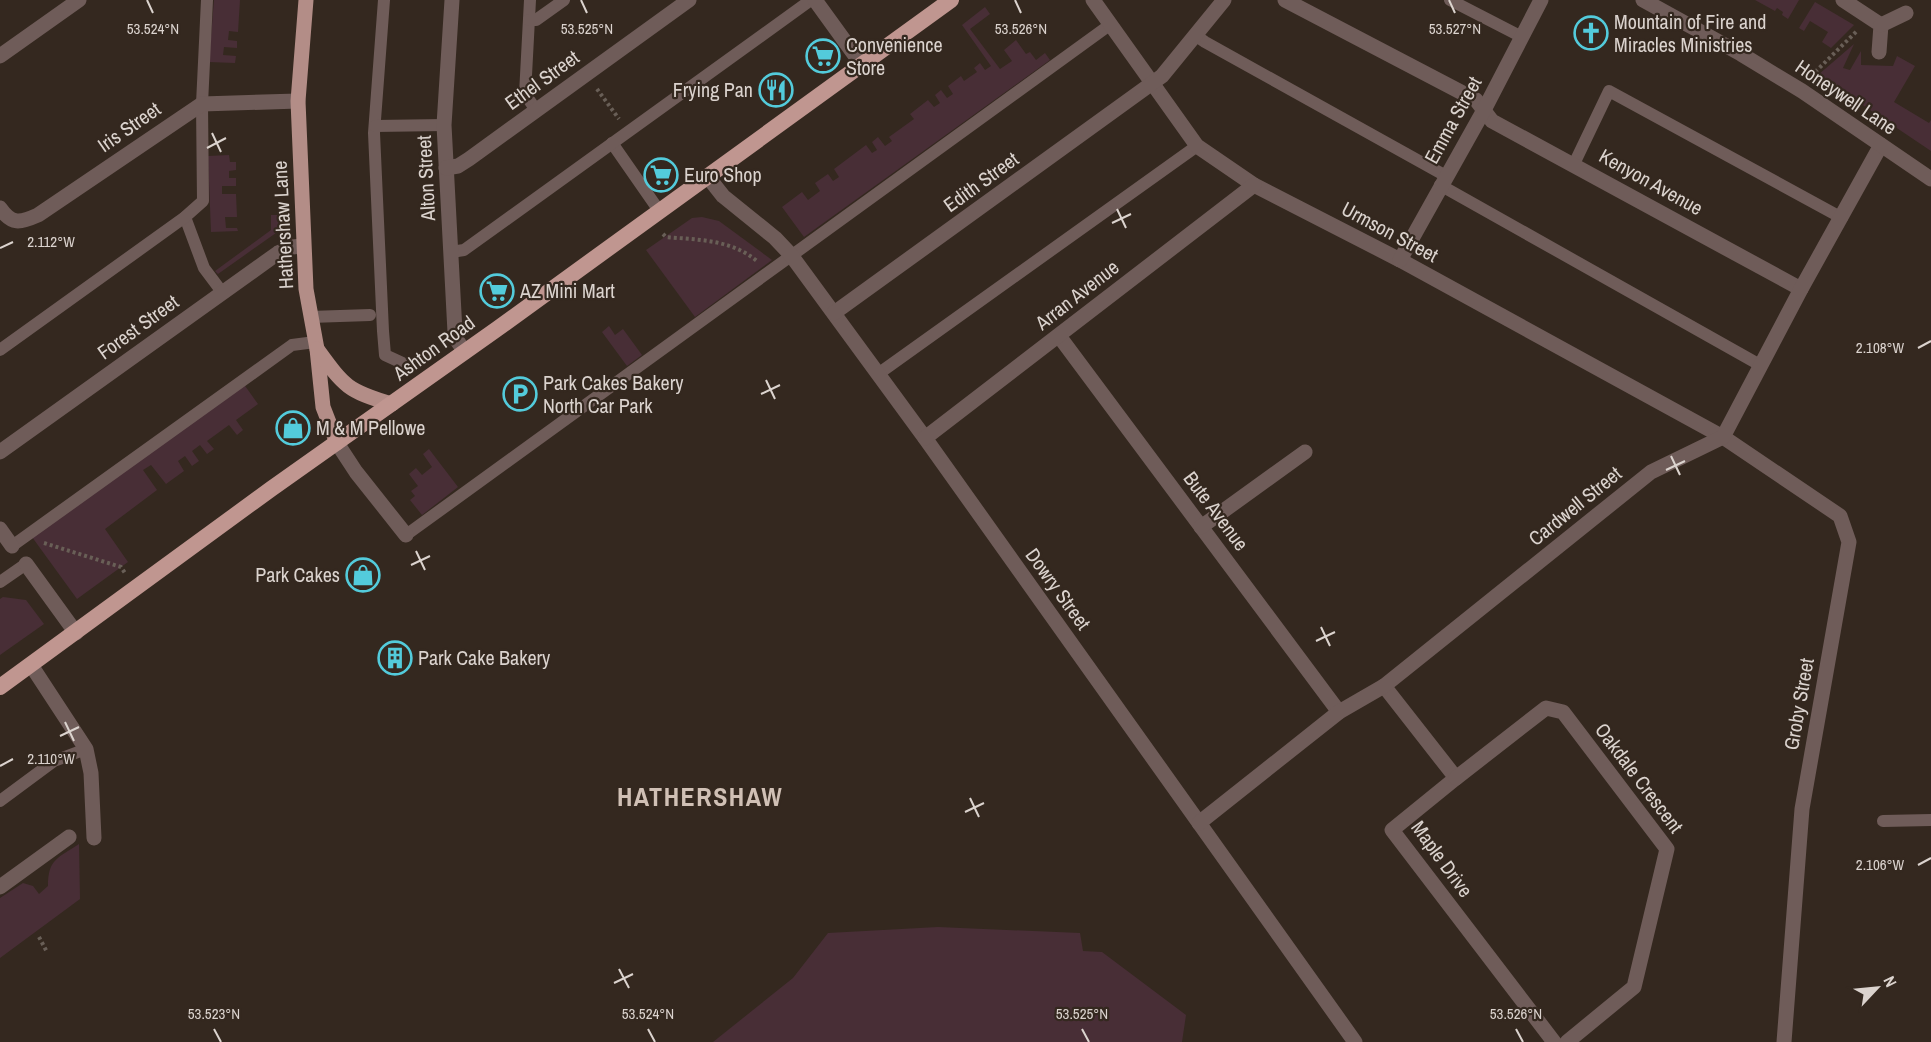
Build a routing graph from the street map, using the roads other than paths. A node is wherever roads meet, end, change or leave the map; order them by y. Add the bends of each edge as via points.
1 (79, 0) edge
2 (207, 0) edge
3 (306, 0) edge
4 (384, 0) edge
5 (452, 0) edge
6 (530, 0) edge
7 (564, 0) edge
8 (689, 0) edge
9 (813, 0) edge
10 (951, 0) edge
11 (1093, 0) edge
12 (1224, 0) edge
13 (1285, 0) edge
14 (1450, 0) edge
15 (1541, 0) edge
16 (1643, 0) edge
17 (1843, 0) edge
18 (1906, 13) dead end
19 (529, 20) junction
20 (1111, 24) junction
21 (1881, 25) junction
22 (1195, 34) junction
23 (1522, 36) junction
24 (1879, 52) dead end
25 (0, 56) edge
26 (861, 65) junction
27 (1152, 83) junction
28 (298, 101) junction
29 (202, 104) junction
30 (536, 110) junction
31 (1484, 110) junction
32 (444, 125) junction
33 (375, 126) junction
34 (612, 143) junction
35 (1881, 145) junction
36 (1197, 146) junction
37 (1574, 164) junction
38 (446, 168) junction
39 (708, 177) junction
40 (1931, 179) edge
41 (1443, 181) junction
42 (1254, 185) junction
43 (0, 208) edge
44 (660, 212) junction
45 (185, 217) junction
46 (1842, 218) junction
47 (303, 246) junction
48 (451, 252) junction
49 (791, 255) junction
50 (1400, 260) junction
51 (1801, 289) junction
52 (222, 292) junction
53 (834, 313) junction
54 (370, 315) dead end
55 (310, 317) junction
56 (1059, 336) junction
57 (316, 346) junction
58 (0, 350) edge
59 (465, 352) junction
60 (1760, 365) junction
61 (411, 367) dead end
62 (878, 374) junction
63 (392, 404) junction
64 (1723, 437) junction
65 (925, 438) junction
66 (337, 443) junction
67 (0, 452) edge
68 (1305, 452) dead end
69 (1201, 527) junction
70 (0, 529) edge
71 (406, 535) joint
72 (12, 546) joint
73 (26, 564) joint
74 (0, 582) edge
75 (76, 633) junction
76 (31, 665) junction
77 (1384, 686) junction
78 (0, 687) edge
79 (1339, 712) junction
80 (86, 749) junction
81 (1456, 778) junction
82 (0, 801) edge
83 (1931, 820) edge
84 (1883, 821) dead end
85 (1199, 823) junction
86 (69, 837) dead end
87 (94, 838) dead end
88 (0, 887) edge
89 (1355, 1042) edge
90 (1554, 1042) edge
91 (1567, 1042) edge
92 (1784, 1042) edge

1 - 25 street
2 - 29 lane
3 - 28 main road, Hathershaw Lane
4 - 33 lane
5 - 32 street, Alton Street
6 - 19 lane
7 - 19 lane via 536,20
8 - 30 street, Ethel Street
9 - 26 street
9 - 34 lane
10 - 26 highway, Ashton Road
11 - 20 street, Urmson Street
12 - 22 street, Edith Street
13 - 31 street, Kenyon Avenue via 1476,100
14 - 23 lane
15 - 23 street, Emma Street
16 - 35 street, Honeywell Lane via 1741,54
17 - 21 street
18 - 21 street
19 - 30 lane via 525,94
20 - 27 street, Urmson Street
20 - 49 lane
21 - 24 street
22 - 27 street, Edith Street
22 - 41 lane
23 - 31 street, Emma Street
26 - 39 highway, Ashton Road
27 - 36 street, Urmson Street
27 - 53 street, Edith Street
28 - 29 street
28 - 47 main road, Hathershaw Lane
29 - 43 street, Iris Street via 38,215 17,222
29 - 45 lane via 203,201
30 - 38 street, Ethel Street via 458,166
31 - 37 street, Kenyon Avenue via 1492,121
31 - 41 street, Emma Street
32 - 33 lane
32 - 38 street, Alton Street
33 - 61 lane via 385,355
34 - 44 lane
34 - 48 lane via 464,250
35 - 40 street, Honeywell Lane
35 - 46 street
36 - 42 street, Urmson Street
36 - 62 lane
37 - 46 lane via 1609,91
37 - 51 street, Kenyon Avenue
38 - 48 street, Alton Street
39 - 44 highway, Ashton Road
39 - 49 street, Dowry Street via 723,196
41 - 50 street, Emma Street
41 - 60 lane
42 - 50 street, Urmson Street
42 - 56 street, Arran Avenue
44 - 59 highway, Ashton Road
45 - 52 lane via 204,268
45 - 58 lane
46 - 51 street
47 - 52 street, Forest Street via 278,253
47 - 55 main road, Hathershaw Lane
48 - 59 street, Alton Street via 455,332
49 - 53 street, Dowry Street
49 - 71 lane
50 - 64 street, Urmson Street
51 - 60 street
52 - 67 street, Forest Street
53 - 62 street, Dowry Street
54 - 55 lane
55 - 57 main road, Hathershaw Lane
56 - 65 street, Arran Avenue
56 - 69 street, Bute Avenue
57 - 63 main road via 340,381 351,390
57 - 66 main road, Hathershaw Lane via 323,407
57 - 72 lane via 292,345
59 - 63 highway, Ashton Road
60 - 64 street
62 - 65 street, Dowry Street
63 - 66 highway, Ashton Road
64 - 77 street, Cardwell Street via 1651,472
64 - 92 street, Groby Street via 1840,516 1849,542 1802,809
65 - 85 street, Dowry Street
66 - 71 street
66 - 75 highway, Ashton Road
68 - 69 street
69 - 79 street, Bute Avenue
70 - 72 street
73 - 74 lane
73 - 75 street
75 - 76 highway, Ashton Road
76 - 78 highway, Ashton Road
76 - 80 street
77 - 79 street, Cardwell Street
77 - 81 street
79 - 85 street, Cardwell Street
80 - 82 lane via 54,761
80 - 87 street
81 - 90 street, Maple Drive via 1392,830
81 - 91 street, Oakdale Crescent via 1546,708 1563,712 1667,849 1634,987
83 - 84 lane
85 - 89 street, Dowry Street
86 - 88 street

